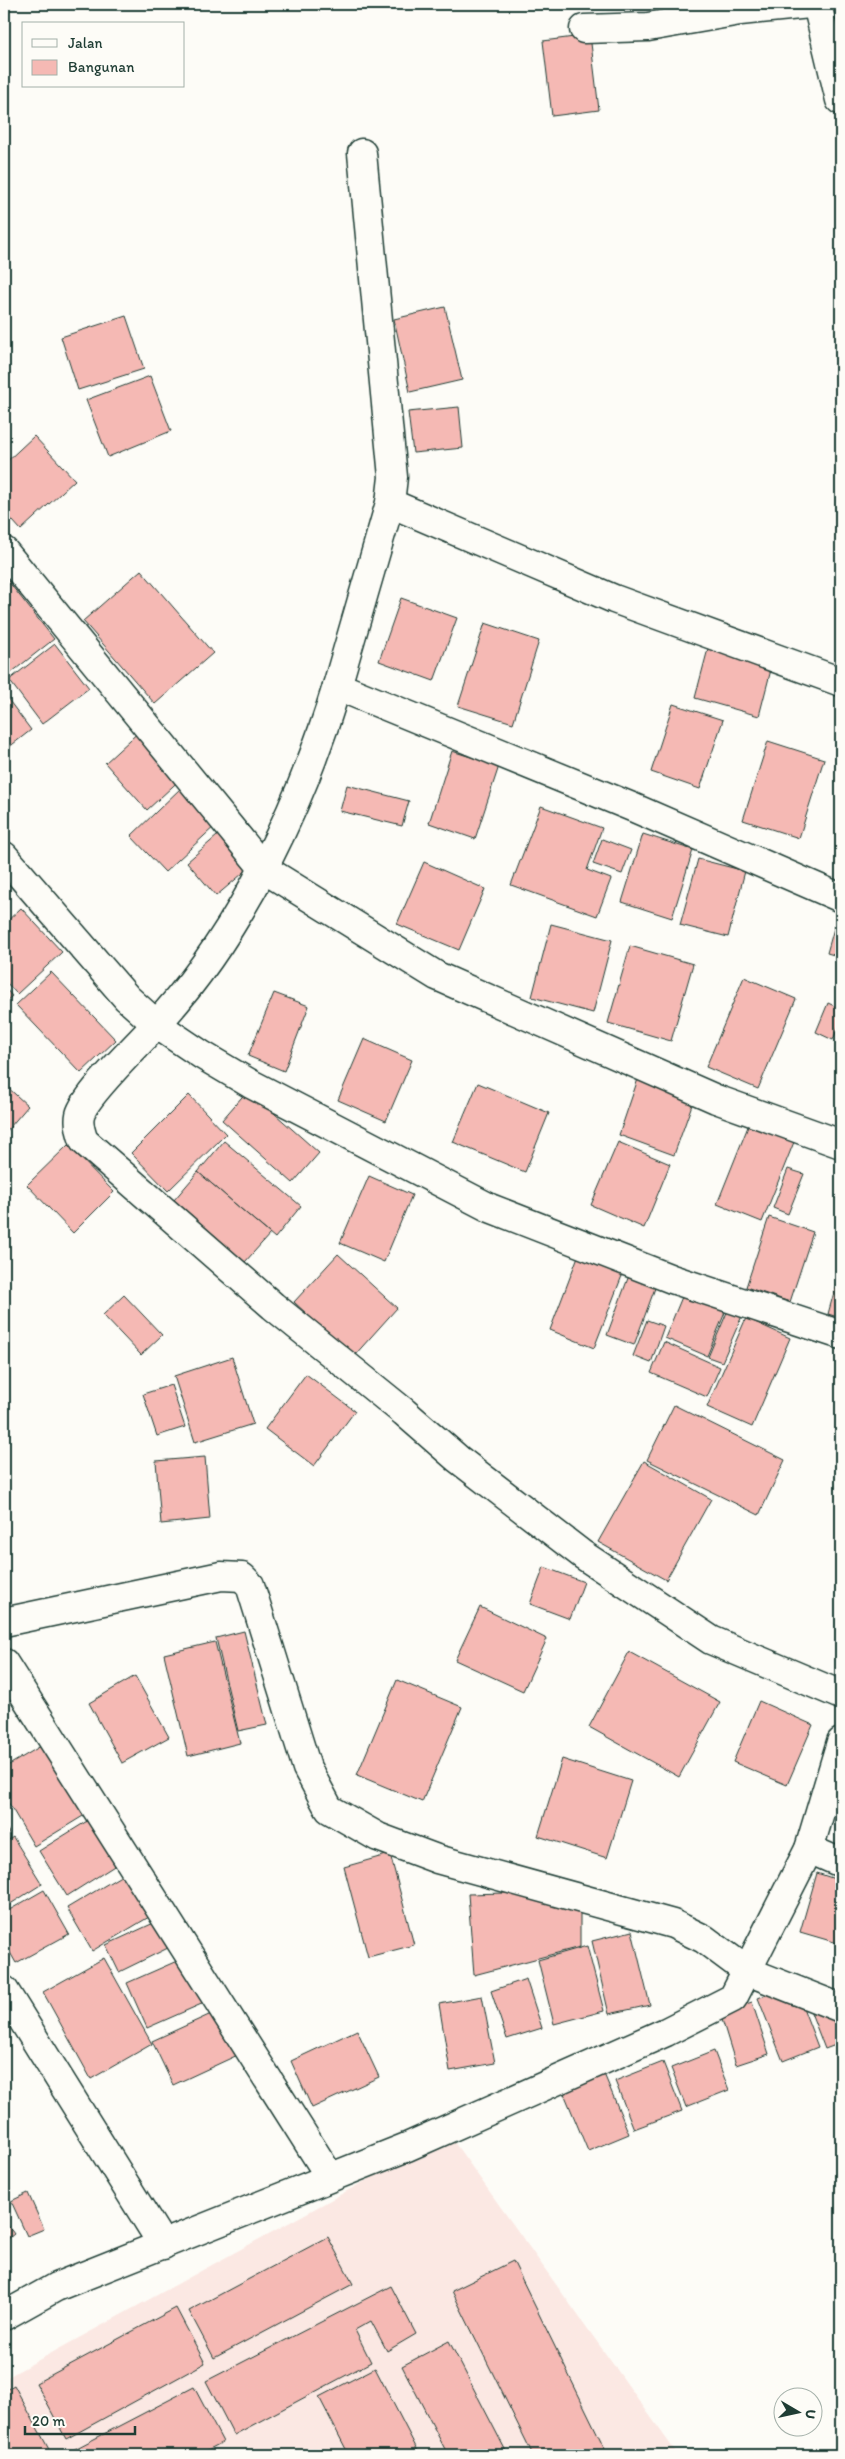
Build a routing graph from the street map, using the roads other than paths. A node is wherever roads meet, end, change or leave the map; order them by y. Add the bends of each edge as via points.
1 (810, 4) edge
2 (817, 4) edge
3 (584, 29) dead end
4 (840, 100) edge
5 (362, 153) dead end
6 (390, 503) junction
7 (4, 551) edge
8 (841, 682) edge
9 (337, 686) junction
10 (4, 856) edge
11 (264, 869) junction
12 (841, 898) edge
13 (156, 1024) junction
14 (841, 1144) edge
15 (841, 1335) edge
16 (4, 1622) edge
17 (4, 1664) edge
18 (841, 1695) edge
19 (841, 1742) edge
20 (809, 1849) junction
21 (841, 1863) edge
22 (747, 1971) junction
23 (4, 1990) edge
24 (841, 2008) edge
25 (330, 2177) junction
26 (163, 2245) junction
27 (4, 2316) edge

1 - 3 street via 740,11 648,27
2 - 4 street
5 - 6 street via 393,457
6 - 8 street via 614,599
6 - 9 street
7 - 11 street
9 - 11 street via 322,733
9 - 12 street via 632,807
10 - 13 street via 127,998
11 - 13 street via 222,940
11 - 14 street via 437,976 716,1099
13 - 15 street via 259,1088 490,1208 672,1279
13 - 18 street via 89,1098 80,1115 79,1129 84,1141 273,1306 458,1459 583,1555 711,1640
16 - 22 street via 221,1576 246,1579 307,1768 329,1809 378,1837 437,1859 673,1924 704,1939
17 - 25 street
19 - 20 street
20 - 21 street
20 - 22 street
22 - 24 street
22 - 25 street via 733,1998 666,2032
23 - 26 street
25 - 26 street
26 - 27 street via 56,2287

